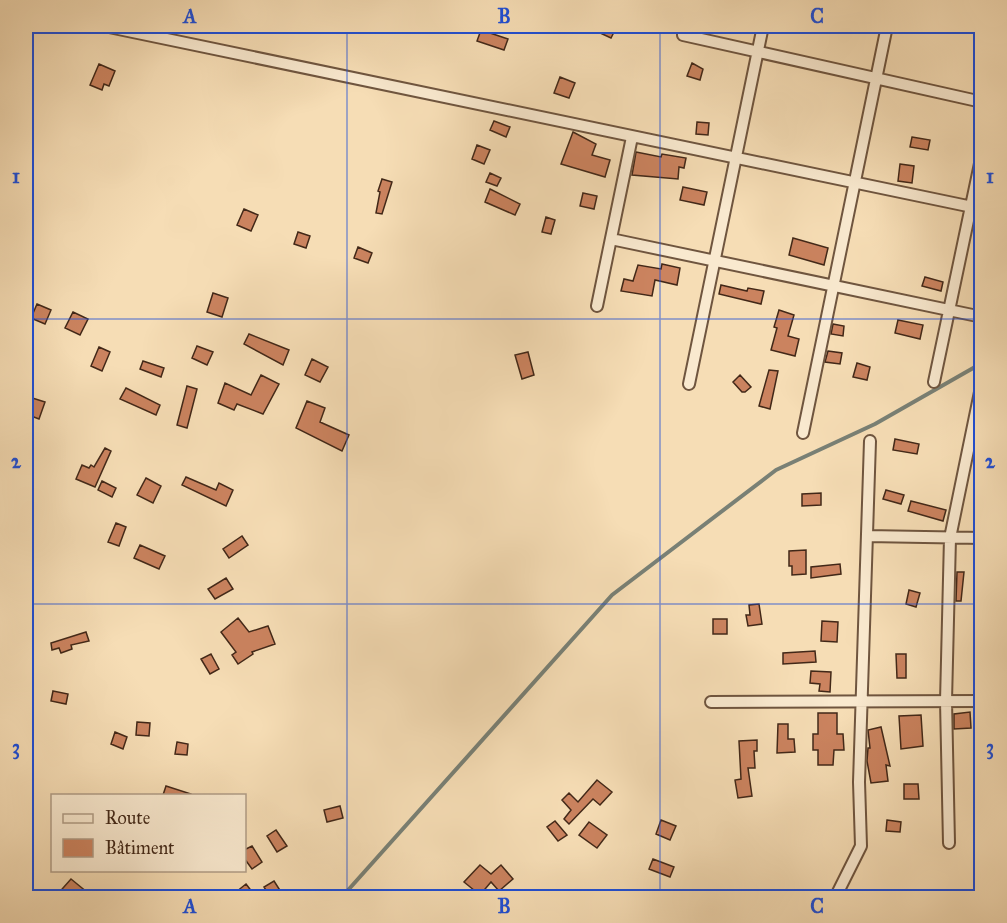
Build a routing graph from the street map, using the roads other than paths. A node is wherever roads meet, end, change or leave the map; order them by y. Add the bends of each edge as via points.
1 (104, 26) edge
2 (764, 26) edge
3 (887, 26) edge
4 (683, 35) dead end
5 (758, 52) junction
6 (876, 78) junction
7 (981, 102) edge
8 (632, 137) junction
9 (981, 154) edge
10 (736, 158) junction
11 (854, 183) junction
12 (976, 208) edge
13 (611, 239) junction
14 (715, 261) junction
15 (834, 286) junction
16 (597, 306) dead end
17 (949, 310) junction
18 (981, 317) edge
19 (934, 382) dead end
20 (689, 384) dead end
21 (980, 392) dead end
22 (803, 433) dead end
23 (870, 441) dead end
24 (867, 536) junction
25 (951, 538) junction
26 (981, 538) edge
27 (946, 701) junction
28 (981, 701) edge
29 (711, 702) dead end
30 (861, 702) junction
31 (949, 843) dead end
32 (835, 897) edge

1 - 8 street
2 - 5 street
3 - 6 street
4 - 5 street
5 - 6 street
5 - 10 street
6 - 7 street
6 - 11 street
8 - 10 street
8 - 13 street
9 - 12 street
10 - 11 street
10 - 14 street
11 - 12 street
11 - 15 street
12 - 17 street
13 - 14 street
13 - 16 street
14 - 15 street
14 - 20 street
15 - 17 street
15 - 22 street
17 - 18 street
17 - 19 street
21 - 25 street
23 - 24 street
24 - 25 street
24 - 30 street
25 - 26 street
25 - 27 street
27 - 28 street
27 - 30 street
27 - 31 street
29 - 30 street
30 - 32 street via 861,846

